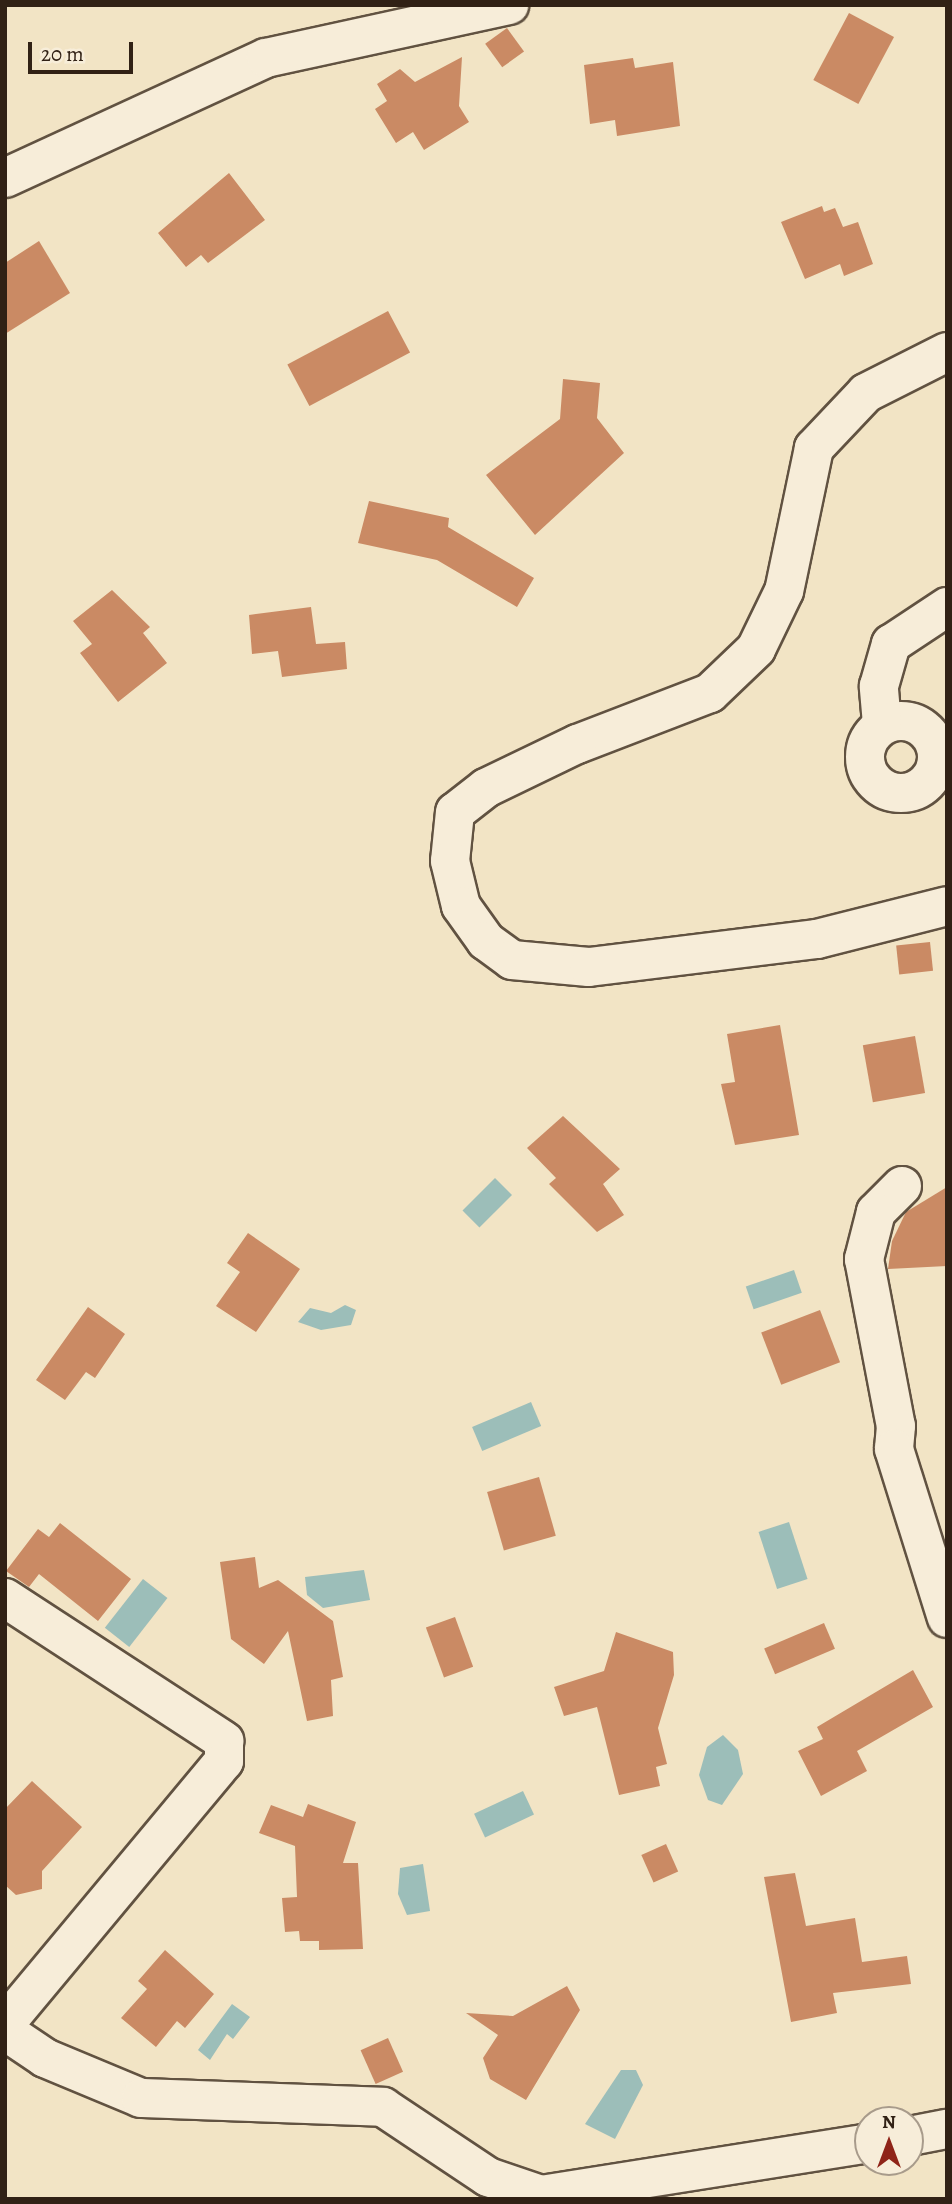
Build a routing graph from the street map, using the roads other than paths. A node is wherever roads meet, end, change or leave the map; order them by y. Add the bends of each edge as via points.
1 (509, 5) edge
2 (5, 178) edge
3 (947, 352) edge
4 (947, 607) edge
5 (882, 724) junction
6 (941, 768) edge
7 (947, 906) edge
8 (902, 1186) dead end
9 (5, 1598) edge
10 (947, 1618) edge
11 (5, 2024) edge
12 (5, 2031) edge
13 (947, 2129) edge
14 (924, 2133) edge
15 (854, 2145) edge

1 - 2 street via 266,58
3 - 7 street via 866,393 814,448 784,591 756,649 710,693 577,744 486,788 455,812 450,861 461,906 486,941 512,960 576,966 688,960 817,939
4 - 5 street via 891,644 879,686
5 - 6 street via 907,720 930,732
5 - 6 street via 866,745 866,771 883,790 909,794 931,781
8 - 10 street via 876,1212 864,1259 896,1426 894,1449
9 - 11 street via 225,1741 224,1761
12 - 15 street via 45,2058 141,2098 383,2107 488,2177 541,2195
13 - 14 street

